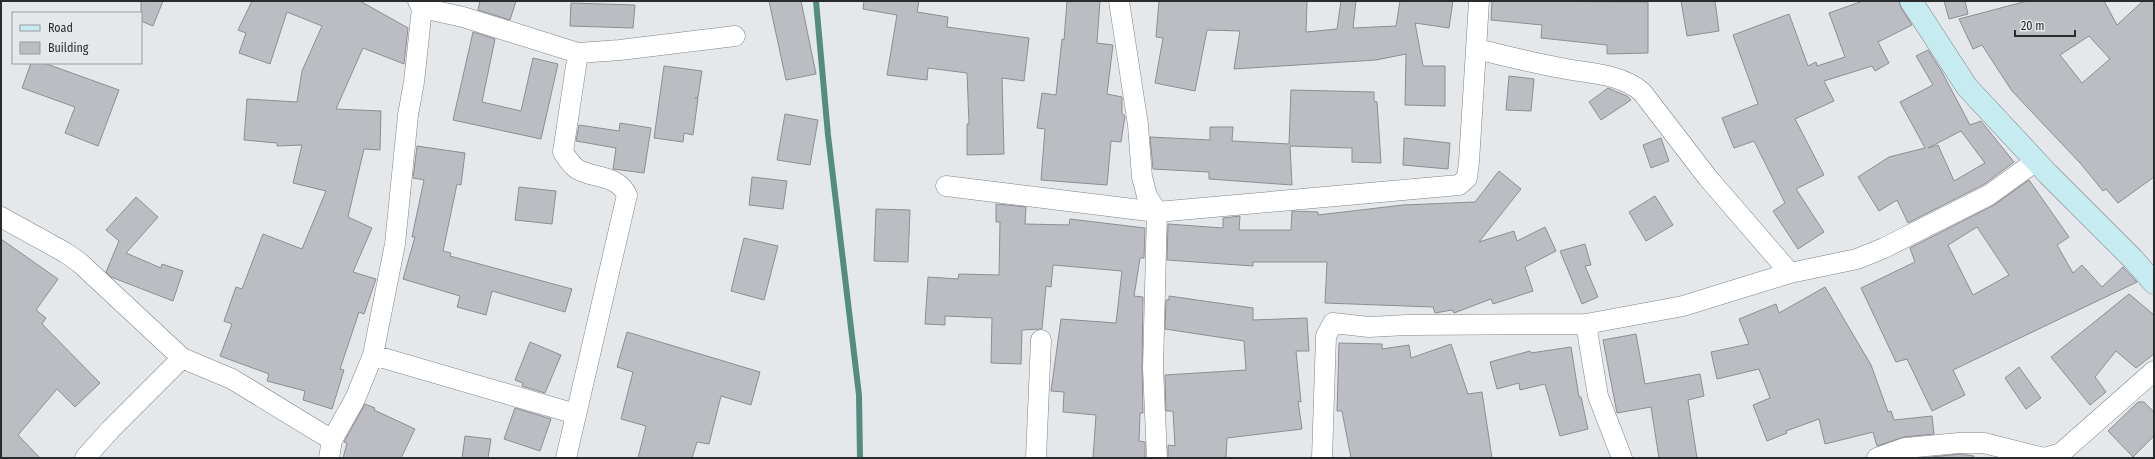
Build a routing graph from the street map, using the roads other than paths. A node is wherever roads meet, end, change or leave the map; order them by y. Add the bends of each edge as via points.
1 (1119, 1) edge
2 (1479, 1) edge
3 (1912, 1) edge
4 (420, 4) edge
5 (464, 9) edge
6 (735, 36) dead end
7 (1477, 49) junction
8 (578, 53) junction
9 (2036, 161) junction
10 (946, 186) dead end
11 (1157, 212) junction
12 (1, 217) edge
13 (1790, 273) junction
14 (2154, 282) edge
15 (1586, 324) junction
16 (1041, 340) dead end
17 (374, 355) junction
18 (182, 358) junction
19 (2154, 371) edge
20 (576, 414) junction
21 (330, 449) edge
22 (85, 458) edge
23 (566, 458) edge
24 (1036, 458) edge
25 (1157, 458) edge
26 (1322, 458) edge
27 (1622, 458) edge
28 (1877, 458) edge

1 - 11 street via 1138,126 1142,177 1147,196
2 - 7 street
3 - 9 street via 1967,87
4 - 5 street
4 - 17 street via 414,82 408,115 395,244
5 - 8 street
6 - 8 street
7 - 11 street via 1467,178 1459,185
7 - 13 street via 1560,68 1620,78 1633,85 1642,92 1708,178
8 - 20 street via 563,152 578,169 610,179 623,187 626,194
9 - 13 street via 1989,195 1884,248 1857,259
9 - 14 street
10 - 11 street
11 - 25 street via 1153,368
12 - 18 street via 80,263
13 - 15 street via 1683,306
15 - 26 street via 1387,327 1333,323 1326,336
15 - 27 street via 1598,396
16 - 24 street
17 - 20 street
17 - 21 street
18 - 21 street via 232,379
18 - 22 street
19 - 28 street via 2061,453 2044,458 1984,443 1959,443 1905,448
20 - 23 street

